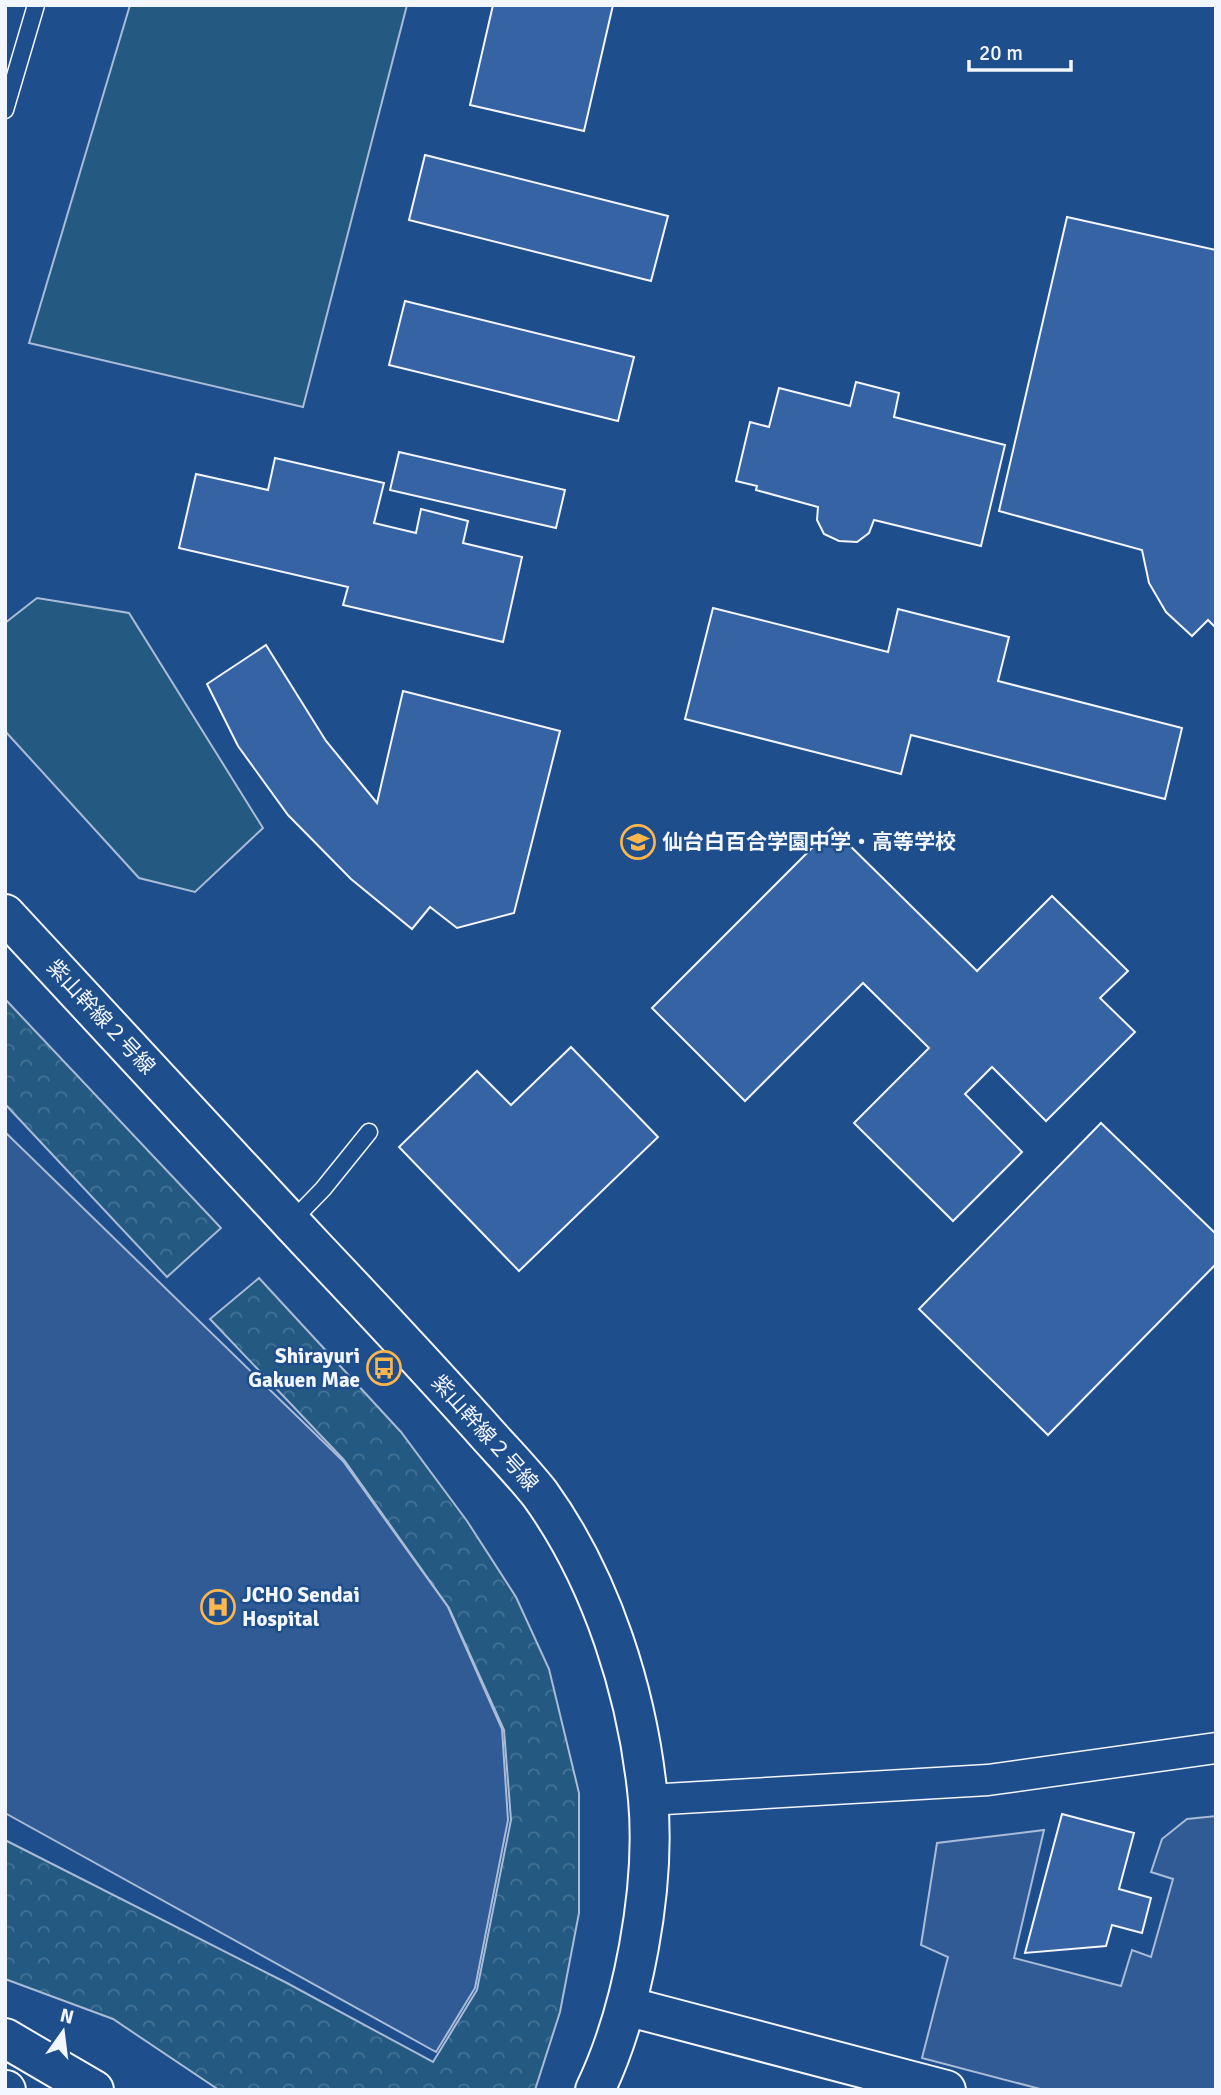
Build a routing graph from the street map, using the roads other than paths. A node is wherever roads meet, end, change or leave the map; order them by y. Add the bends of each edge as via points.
1 (36, 5) edge
2 (5, 110) edge
3 (5, 914) edge
4 (369, 1132) dead end
5 (291, 1222) junction
6 (1216, 1748) edge
7 (648, 1800) junction
8 (626, 2006) junction
9 (5, 2038) edge
10 (94, 2090) edge
11 (595, 2090) edge
12 (946, 2090) edge

1 - 2 lane
3 - 5 street, 紫山幹線２号線
4 - 5 lane
5 - 7 street, 紫山幹線２号線 via 541,1497 586,1569 620,1657
6 - 7 street via 988,1780
7 - 8 street, 紫山幹線２号線 via 649,1872
8 - 11 street, 紫山幹線２号線
8 - 12 street
9 - 10 street

